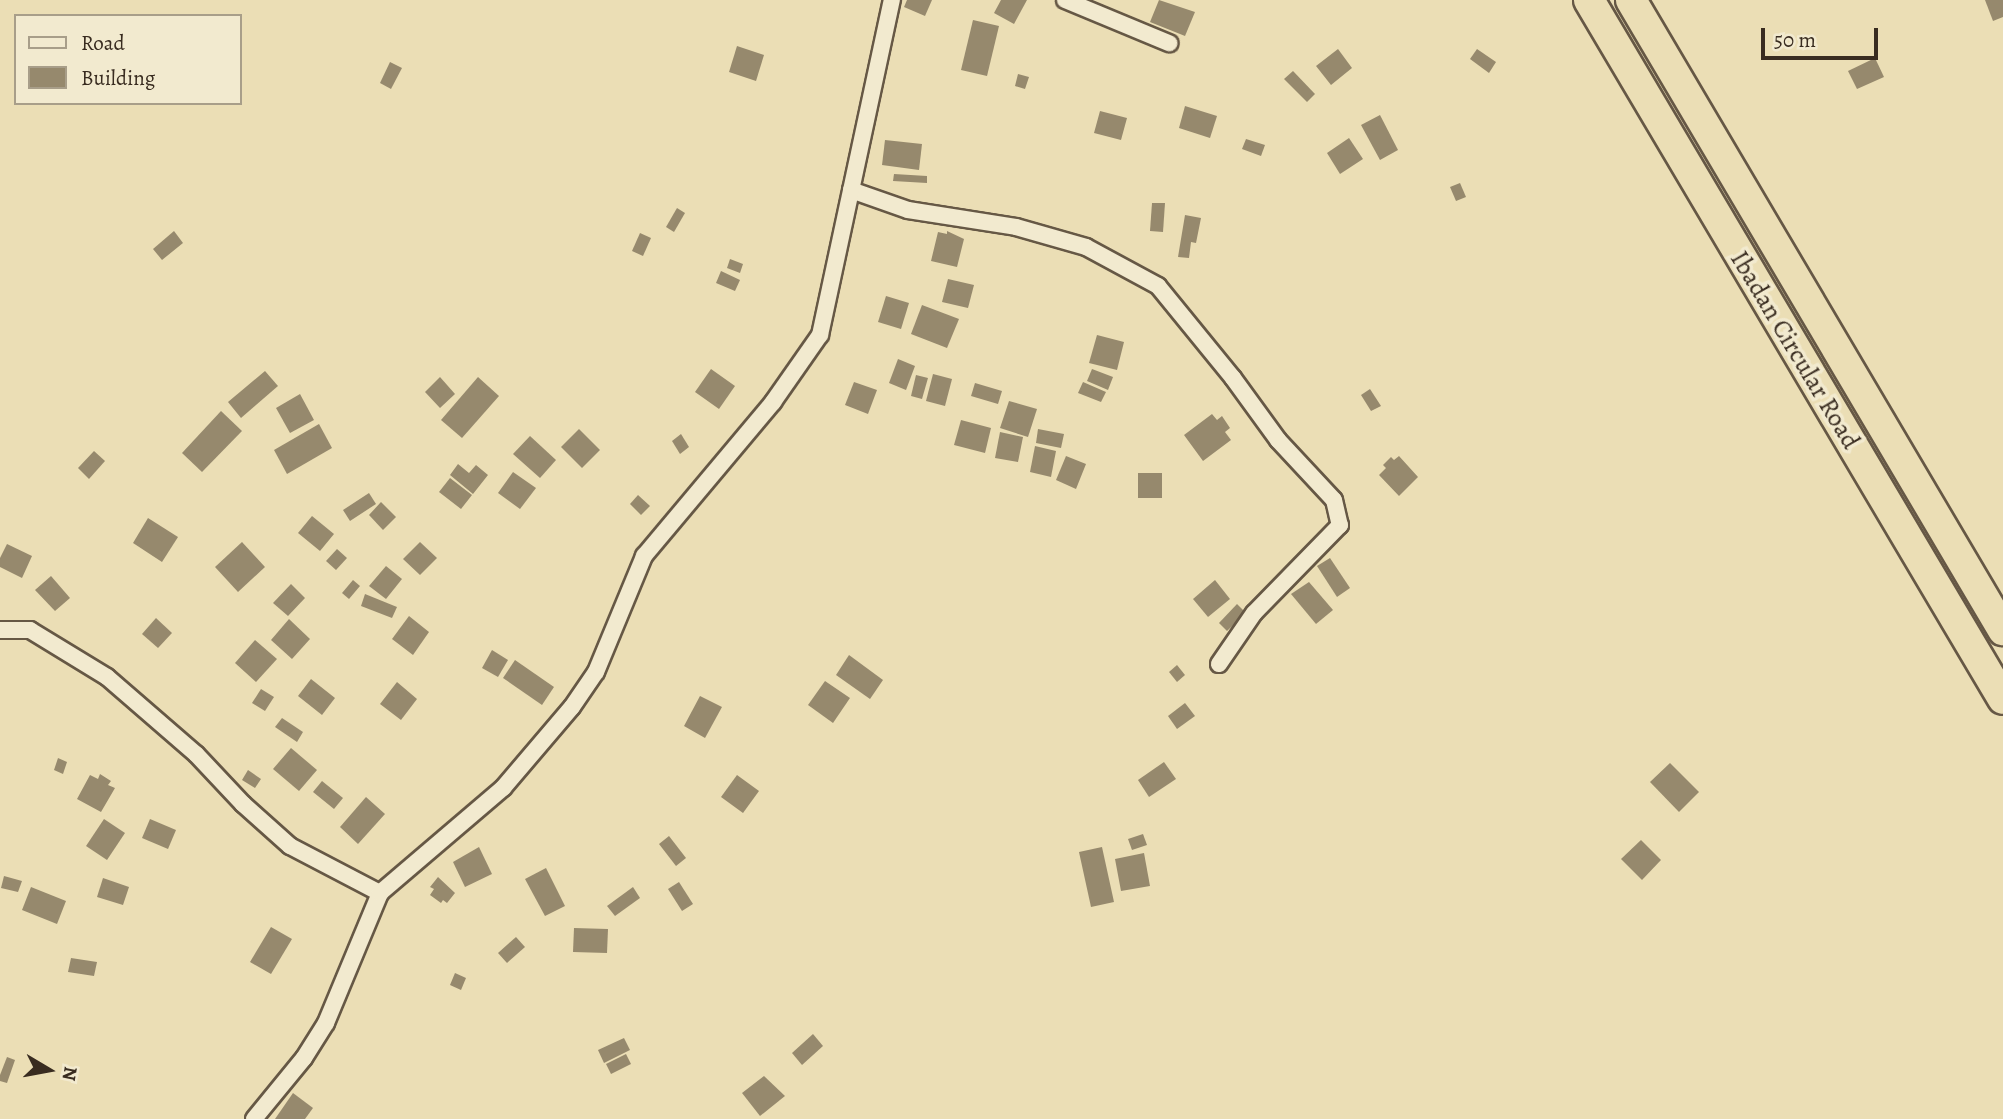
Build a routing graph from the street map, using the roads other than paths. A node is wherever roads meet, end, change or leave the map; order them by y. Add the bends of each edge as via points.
1 (892, 0) edge
2 (1065, 0) edge
3 (1589, 0) edge
4 (1631, 0) edge
5 (1169, 43) dead end
6 (851, 190) junction
7 (0, 630) edge
8 (2003, 630) edge
9 (1219, 664) dead end
10 (2003, 699) edge
11 (380, 893) junction
12 (254, 1119) edge

1 - 6 street
2 - 5 street
3 - 10 highway, Ibadan Circular Road
4 - 8 highway, Ibadan Circular Road
6 - 9 street via 908,211 1016,227 1086,247 1158,286 1278,440 1334,500 1340,525 1254,612
6 - 11 street via 820,335 773,402 644,556 596,672 503,788
7 - 11 street via 30,630 107,677 196,754 290,846
11 - 12 street via 326,1023

